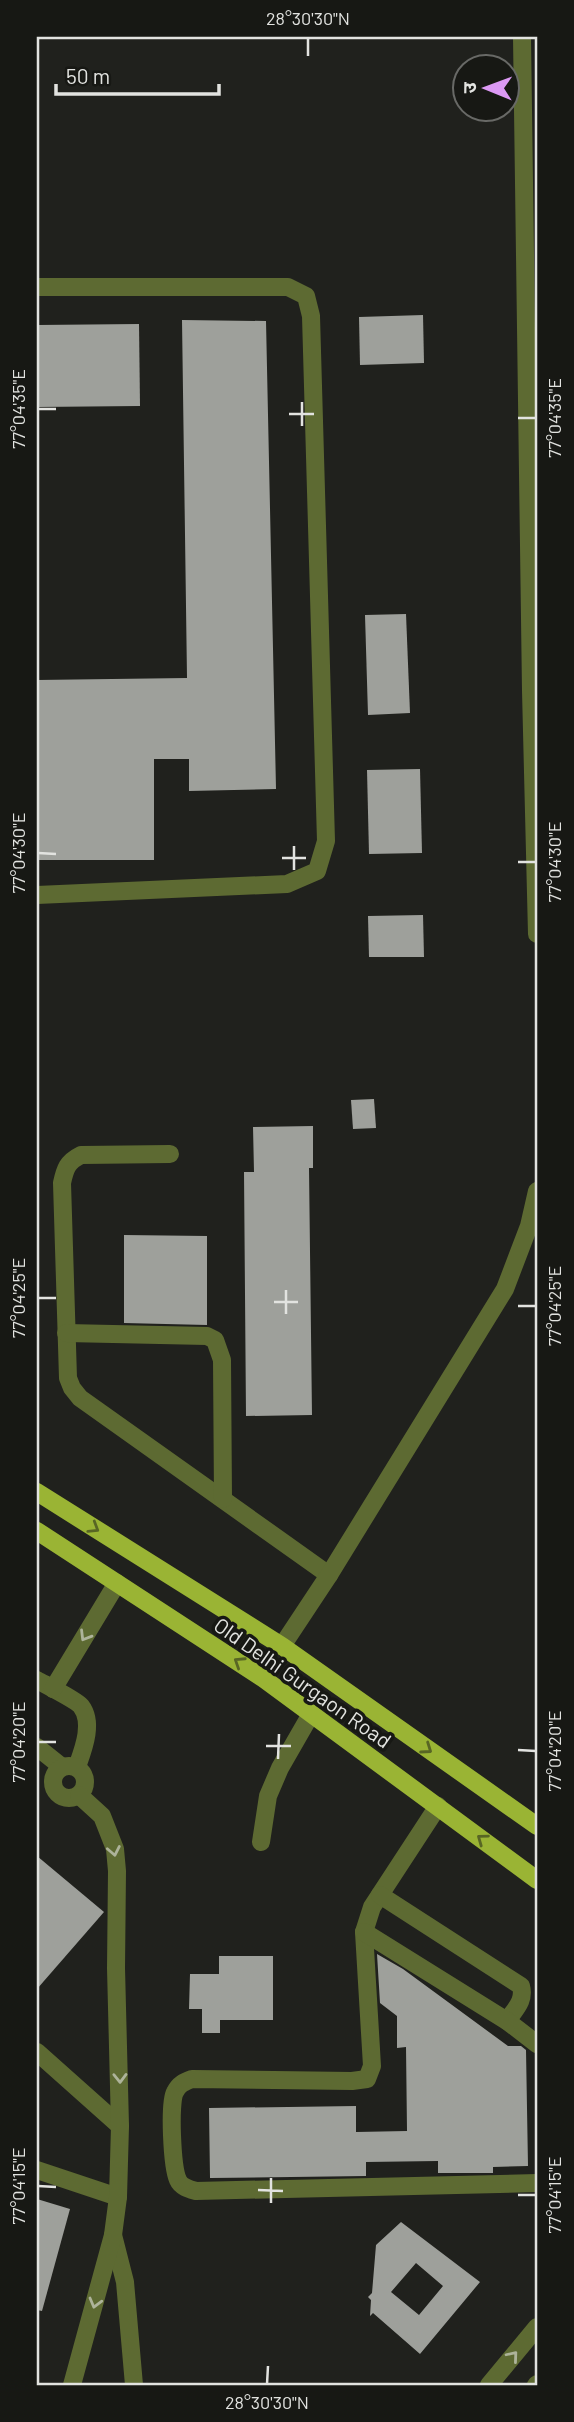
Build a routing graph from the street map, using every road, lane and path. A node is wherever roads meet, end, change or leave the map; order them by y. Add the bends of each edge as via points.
1 (522, 37) edge
2 (37, 287) edge
3 (534, 691) edge
4 (37, 895) edge
5 (537, 933) edge
6 (170, 1154) dead end
7 (537, 1191) edge
8 (66, 1334) junction
9 (37, 1492) edge
10 (223, 1499) junction
11 (37, 1531) edge
12 (329, 1575) junction
13 (117, 1583) junction
14 (282, 1646) junction
15 (37, 1679) edge
16 (53, 1689) junction
17 (311, 1714) junction
18 (37, 1748) edge
19 (69, 1767) junction
20 (79, 1795) junction
21 (438, 1806) junction
22 (537, 1826) edge
23 (261, 1842) dead end
24 (537, 1880) edge
25 (380, 1895) junction
26 (364, 1932) junction
27 (507, 2021) junction
28 (537, 2044) edge
29 (37, 2052) edge
30 (120, 2126) junction
31 (37, 2170) edge
32 (537, 2183) edge
33 (118, 2197) junction
34 (113, 2235) junction
35 (537, 2327) edge
36 (72, 2385) edge
37 (134, 2385) edge
38 (489, 2385) edge

1 - 3 street
2 - 4 street via 288,288 306,296 311,316 326,841 317,870 287,884
3 - 5 street
6 - 8 street via 81,1155 70,1160 62,1183
7 - 12 street via 505,1289
8 - 10 street via 68,1378 80,1398
8 - 10 street via 207,1336 215,1340 222,1360
9 -> 14 main road, Old Delhi Gurgaon Road
10 - 12 street
11 - 13 main road, Old Delhi Gurgaon Road
12 - 14 street
13 -> 16 street
17 -> 13 main road, Old Delhi Gurgaon Road
14 -> 22 main road, Old Delhi Gurgaon Road
15 - 16 street
16 - 19 street via 81,1706 86,1719 86,1736
17 - 21 main road, Old Delhi Gurgaon Road
17 - 23 street via 268,1796
18 - 19 street
19 - 20 street via 84,1775 85,1786
19 - 20 street via 52,1780 55,1791 69,1799
20 -> 30 street via 102,1816 115,1849
24 -> 21 main road, Old Delhi Gurgaon Road
21 - 25 street
25 - 26 street
25 - 27 street via 521,1986 522,2001
26 - 27 street
26 - 32 street via 372,2066 367,2079 192,2080 180,2084 172,2106 178,2180 196,2191
27 - 28 street
29 - 30 street
30 - 33 street
31 - 33 street
33 - 34 street
34 -> 36 street
34 - 37 street via 125,2282
38 -> 35 street

